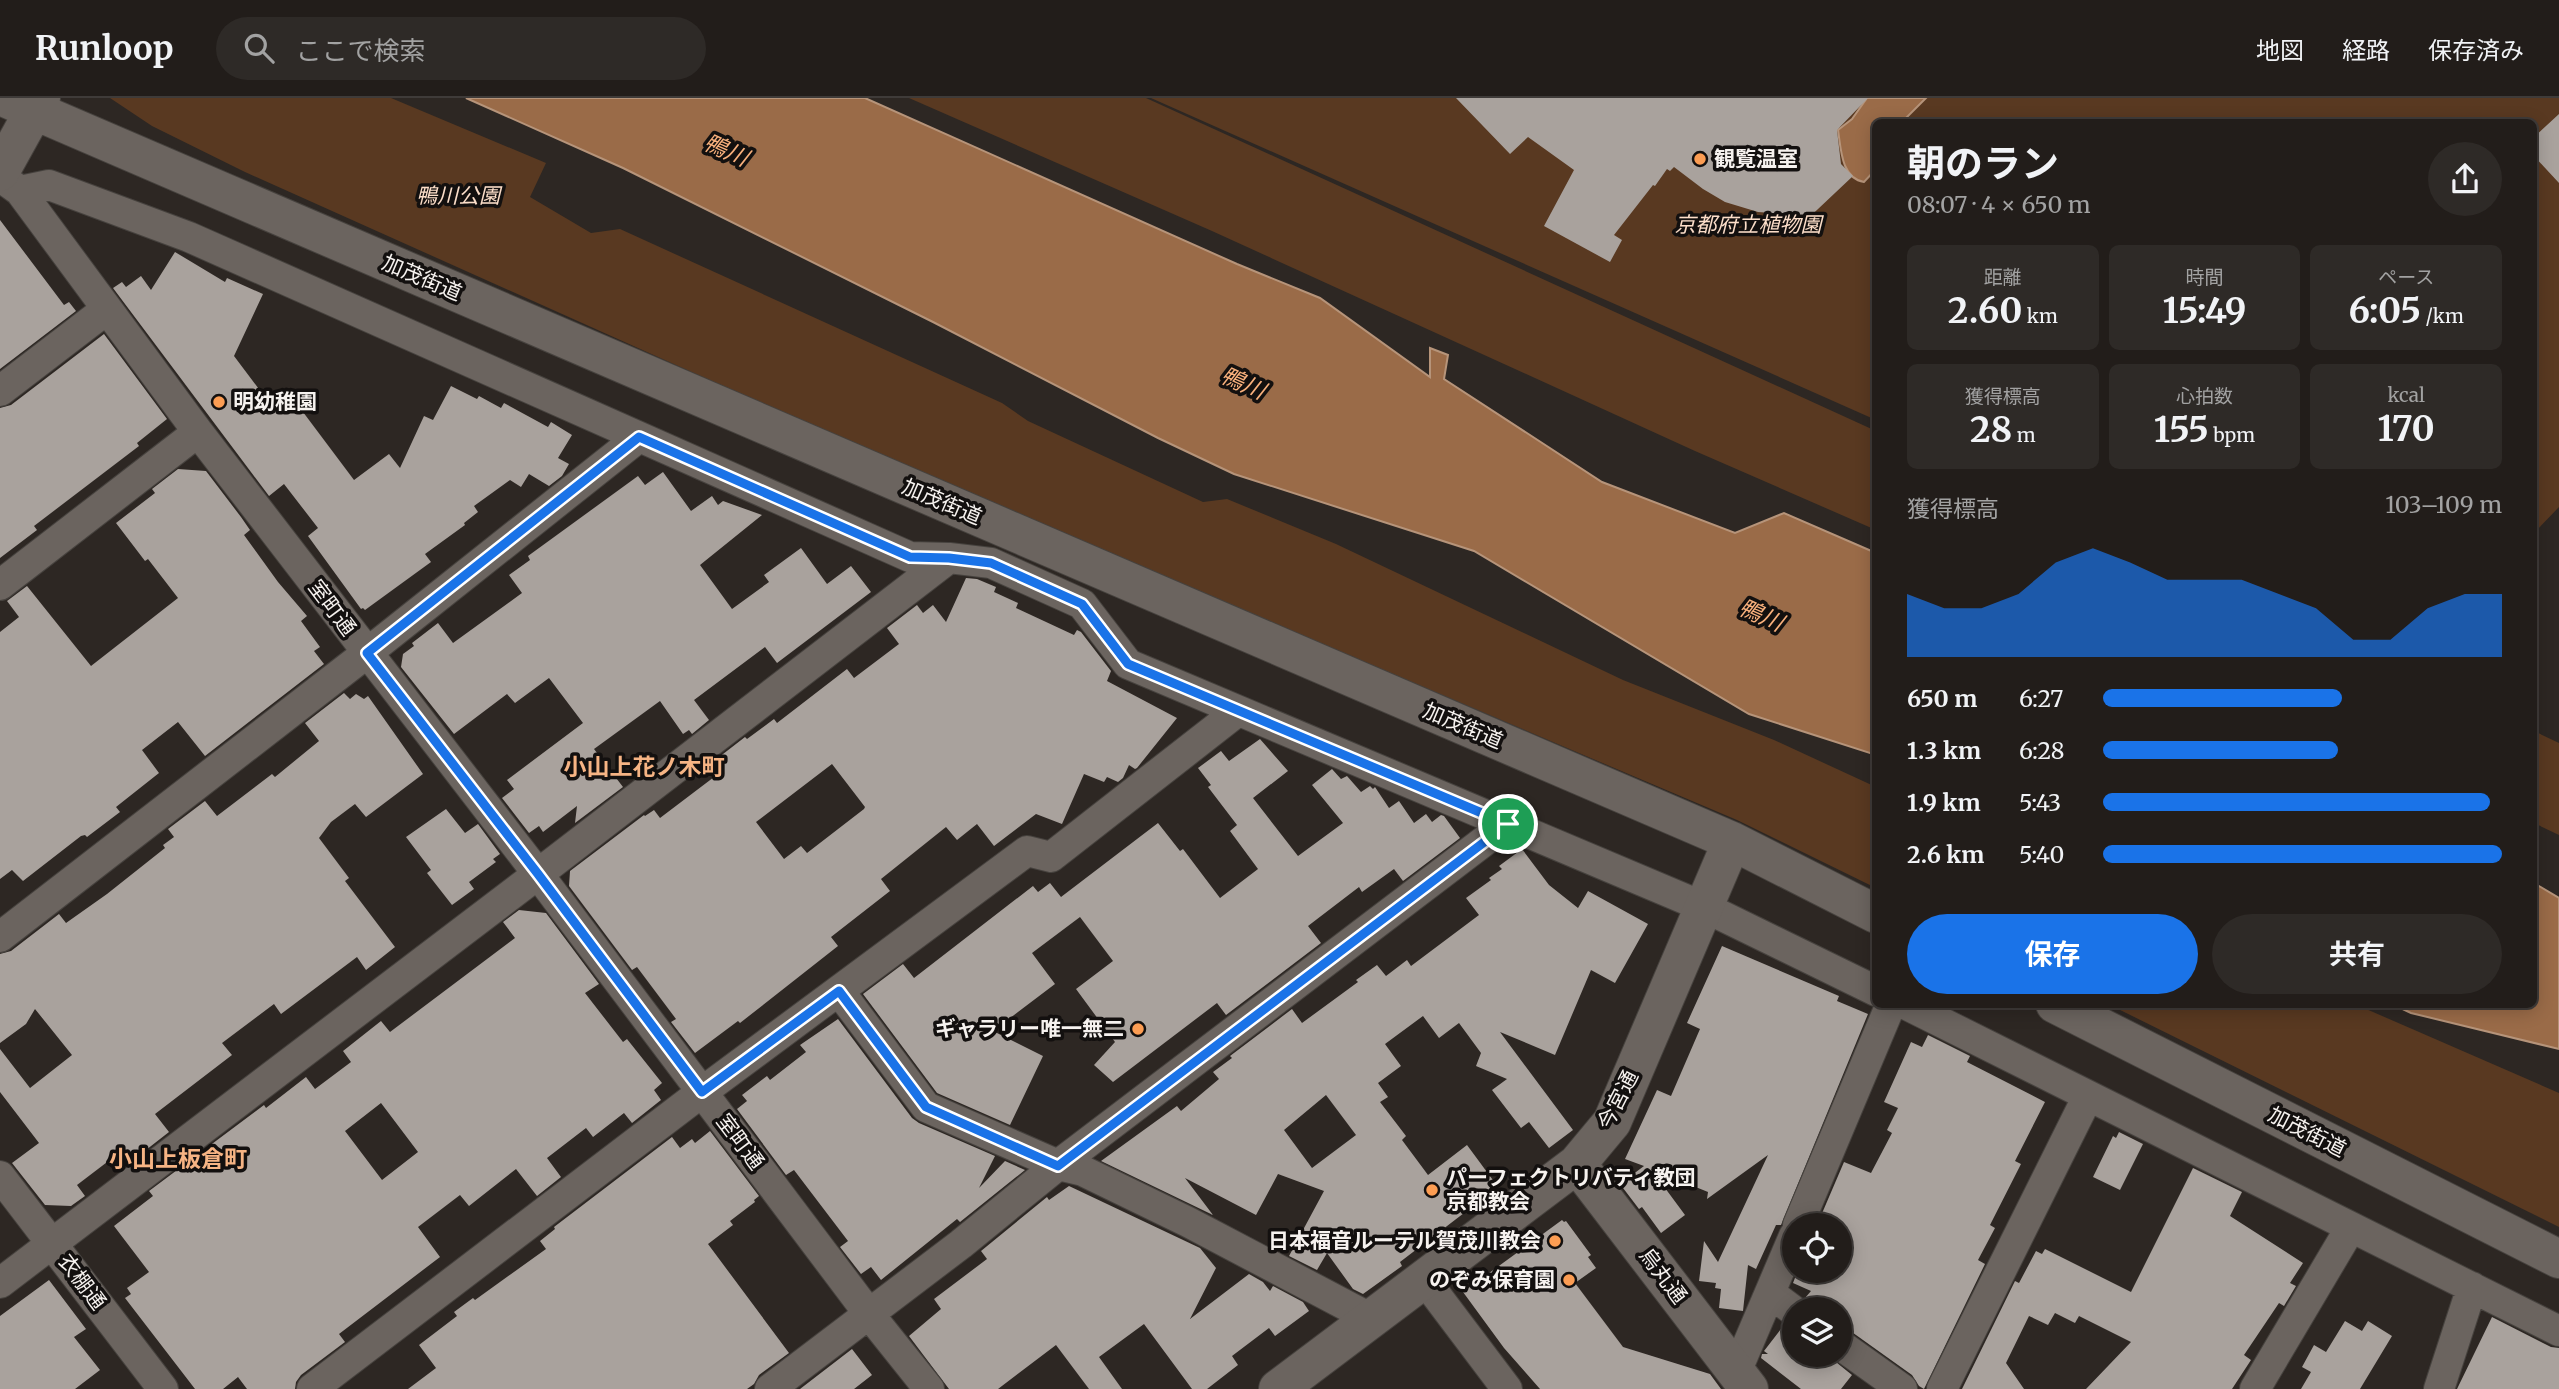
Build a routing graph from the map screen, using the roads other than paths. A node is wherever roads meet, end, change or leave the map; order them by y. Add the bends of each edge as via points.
1 (17, 102) edge
2 (7, 180) edge
3 (107, 309) junction
4 (0, 391) edge
5 (198, 432) junction
6 (639, 437) junction
7 (949, 558) junction
8 (0, 585) edge
9 (367, 653) junction
10 (1238, 712) junction
11 (1508, 824) junction
12 (1732, 841) junction
13 (538, 874) junction
14 (1704, 907) junction
15 (1872, 912) edge
16 (0, 937) edge
17 (1872, 988) edge
18 (839, 991) junction
19 (1889, 1008) edge
20 (1913, 1008) edge
21 (2063, 1008) edge
22 (702, 1092) junction
23 (2088, 1096) junction
24 (1577, 1164) junction
25 (1058, 1166) junction
26 (0, 1176) edge
27 (1803, 1213) edge
28 (2351, 1227) junction
29 (52, 1244) junction
30 (2559, 1259) edge
31 (1782, 1264) edge
32 (1424, 1279) junction
33 (0, 1283) edge
34 (2472, 1287) junction
35 (1770, 1293) junction
36 (1782, 1302) edge
37 (869, 1314) junction
38 (1370, 1318) junction
39 (2559, 1331) edge
40 (1852, 1353) edge
41 (1742, 1381) edge
42 (163, 1389) edge
43 (312, 1389) edge
44 (770, 1389) edge
45 (929, 1389) edge
46 (1278, 1389) edge
47 (1507, 1389) edge
48 (1902, 1389) edge
49 (1942, 1389) edge
50 (2255, 1389) edge
51 (2439, 1389) edge

1 - 2 street
1 - 12 street, 加茂街道
2 - 3 street, 室町通
2 - 6 street via 49,185 190,237
3 - 4 street
3 - 5 street, 室町通
5 - 8 street
5 - 9 street, 室町通
6 - 7 street via 910,557
6 - 9 street
7 - 10 street via 991,563 1082,604 1128,664
7 - 13 street
9 - 13 street, 室町通
9 - 16 street
10 - 11 street
10 - 18 street via 1051,857 1027,851
11 - 14 street
11 - 25 street
12 - 14 street, 今宮通
12 - 15 street, 加茂街道
13 - 22 street, 室町通
13 - 29 street
14 - 17 street
14 - 24 street, 今宮通 via 1612,1122
18 - 22 street
18 - 25 street via 926,1107
19 - 27 street
20 - 23 street
21 - 30 street, 加茂街道
22 - 37 street, 室町通
22 - 43 street
23 - 28 street
23 - 49 street
24 - 32 street, 今宮通
24 - 41 street, 烏丸通
25 - 37 street
25 - 38 street via 1083,1171 1188,1222
26 - 29 street, 衣棚通
28 - 34 street
28 - 50 street
29 - 33 street
29 - 42 street, 衣棚通
31 - 35 street
32 - 38 street, 今宮通
32 - 47 street
34 - 39 street
34 - 51 street
35 - 36 street
35 - 41 street
37 - 44 street
37 - 45 street, 室町通
38 - 46 street, 今宮通
40 - 48 street

